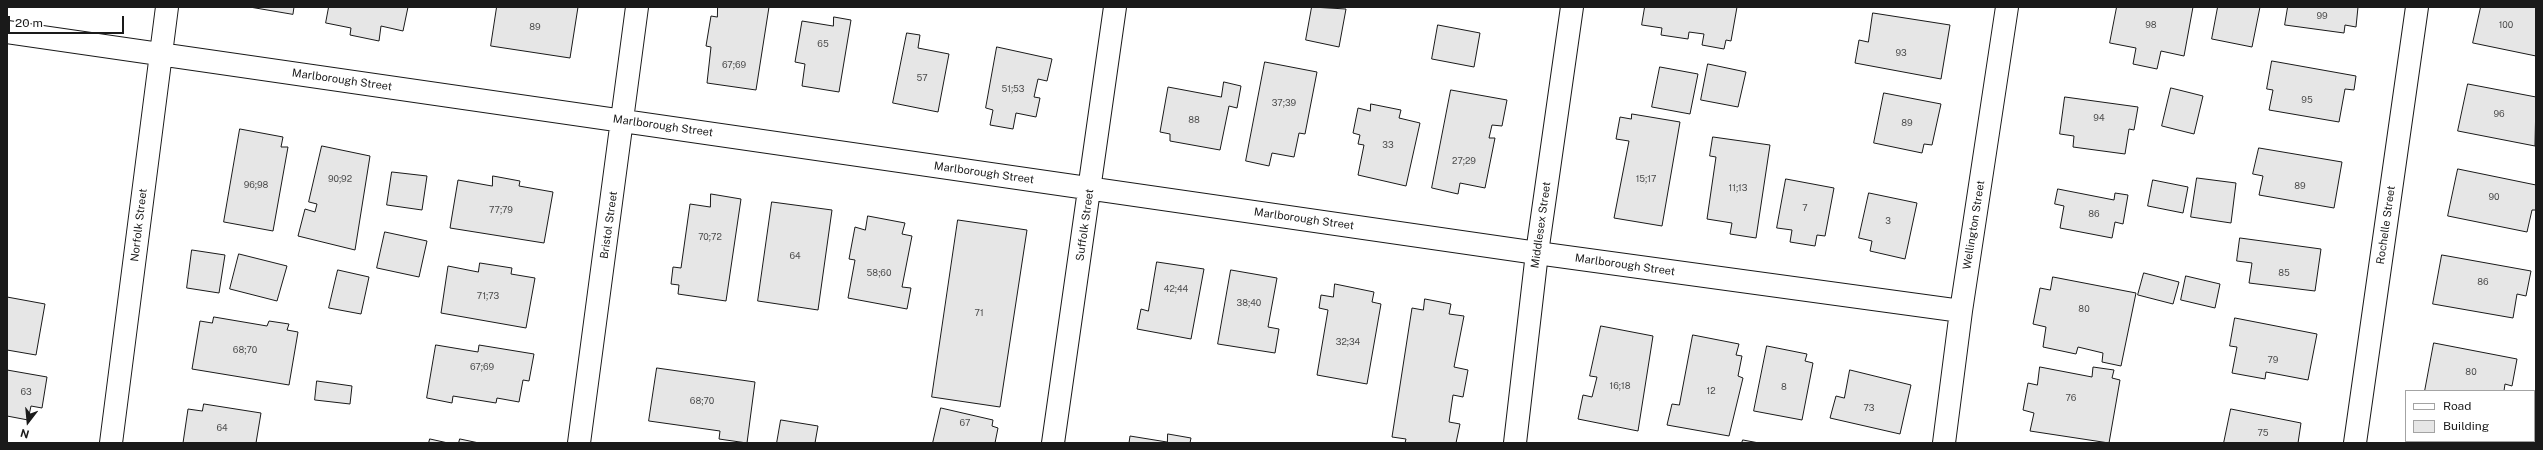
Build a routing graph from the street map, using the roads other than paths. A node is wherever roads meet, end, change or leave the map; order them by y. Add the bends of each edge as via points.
1 (167, 7) edge
2 (637, 7) edge
3 (1115, 7) edge
4 (1572, 7) edge
5 (2007, 7) edge
6 (2417, 7) edge
7 (7, 32) edge
8 (162, 54) junction
9 (624, 121) junction
10 (1090, 188) junction
11 (1537, 253) junction
12 (1961, 311) junction
13 (111, 443) edge
14 (579, 443) edge
15 (1053, 443) edge
16 (1515, 443) edge
17 (1944, 443) edge
18 (2355, 443) edge

1 - 8 street, Norfolk Street
2 - 9 street, Bristol Street
3 - 10 street, Suffolk Street
4 - 11 street, Middlesex Street
5 - 12 street, Wellington Street
6 - 18 street, Rochelle Street
7 - 8 street, Marlborough Street
8 - 9 street, Marlborough Street
8 - 13 street, Norfolk Street
9 - 10 street, Marlborough Street
9 - 14 street, Bristol Street
10 - 11 street, Marlborough Street
10 - 15 street, Suffolk Street
11 - 12 street, Marlborough Street
11 - 16 street, Middlesex Street
12 - 17 street, Wellington Street

